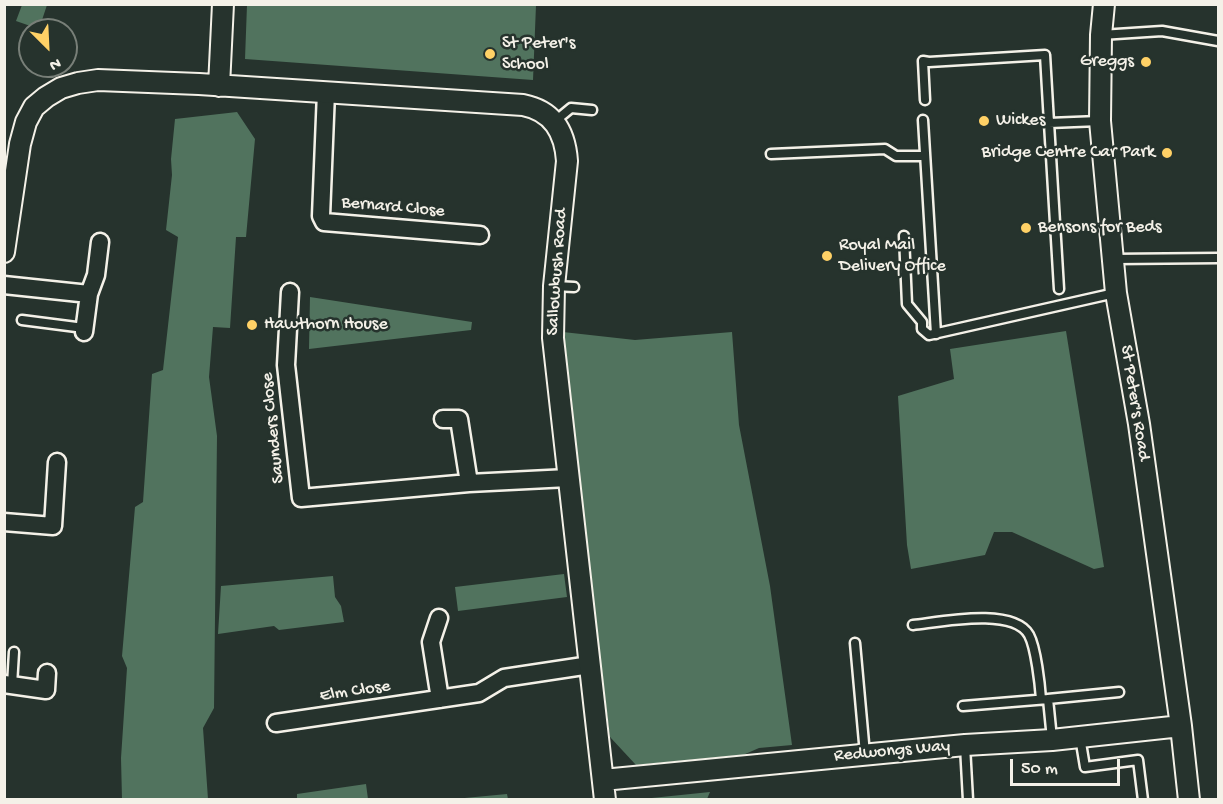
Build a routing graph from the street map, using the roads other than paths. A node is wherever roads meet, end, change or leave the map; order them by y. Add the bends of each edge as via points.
1 (223, 4) edge
2 (1104, 4) edge
3 (1101, 35) junction
4 (1218, 41) edge
5 (219, 86) junction
6 (326, 93) junction
7 (925, 100) dead end
8 (592, 110) dead end
9 (923, 120) dead end
10 (1100, 121) junction
11 (554, 122) junction
12 (1049, 123) junction
13 (771, 154) dead end
14 (925, 156) junction
15 (10, 171) edge
16 (480, 235) dead end
17 (904, 236) dead end
18 (99, 242) dead end
19 (4, 252) edge
20 (1218, 258) edge
21 (1113, 259) junction
22 (4, 285) edge
23 (1059, 289) dead end
24 (290, 292) dead end
25 (1116, 293) junction
26 (89, 294) junction
27 (22, 320) dead end
28 (84, 330) joint
29 (936, 334) junction
30 (443, 419) dead end
31 (57, 462) dead end
32 (568, 478) junction
33 (469, 483) junction
34 (4, 522) edge
35 (439, 618) dead end
36 (914, 625) dead end
37 (855, 643) dead end
38 (14, 652) dead end
39 (590, 665) junction
40 (47, 673) dead end
41 (8, 684) edge
42 (1119, 692) dead end
43 (440, 699) junction
44 (1045, 699) junction
45 (963, 706) dead end
46 (276, 723) dead end
47 (1181, 726) junction
48 (1080, 737) junction
49 (1052, 740) junction
50 (965, 745) junction
51 (865, 755) junction
52 (603, 780) junction
53 (605, 800) edge
54 (968, 800) edge
55 (1143, 800) edge
56 (1189, 800) edge

1 - 5 street
2 - 3 street, St Peter's Road
3 - 4 lane via 1162,32
3 - 10 street, St Peter's Road
5 - 6 street
5 - 15 street via 98,80 61,88 34,107
6 - 11 street via 523,105 536,108
6 - 16 street, Bernard Close via 321,216 324,222
7 - 12 lane via 923,60 1045,55
8 - 11 lane via 571,108
9 - 14 lane
10 - 12 lane
10 - 21 street, St Peter's Road
11 - 32 street, Sallowbush Road via 566,146 567,161 564,287 552,338
12 - 23 lane
13 - 14 lane via 885,149 896,156
14 - 29 lane
15 - 19 street
17 - 29 lane via 907,303 922,322 922,329 929,335
18 - 26 street via 96,275
20 - 21 lane
21 - 25 street, St Peter's Road
22 - 26 street
24 - 33 street, Saunders Close via 286,365 301,498
25 - 29 lane
25 - 47 street, St Peter's Road via 1139,424
26 - 28 street
27 - 28 lane
30 - 33 street via 459,419
31 - 34 street via 53,526
32 - 33 street, Saunders Close
32 - 39 street, Sallowbush Road
35 - 43 street via 431,642
36 - 44 lane via 999,618 1016,624 1031,642
37 - 51 lane
38 - 41 lane
39 - 43 street, Elm Close via 504,678 479,693
39 - 52 street, Sallowbush Road
40 - 41 street via 46,690
42 - 44 lane
43 - 46 street, Elm Close
44 - 45 lane
44 - 49 lane
47 - 48 street, Redwongs Way
47 - 56 street, St Peter's Road
48 - 49 street, Redwongs Way
48 - 55 lane via 1084,767 1138,760
49 - 50 street, Redwongs Way
50 - 51 street, Redwongs Way
50 - 54 lane
51 - 52 street, Redwongs Way
52 - 53 street, Sallowbush Road

